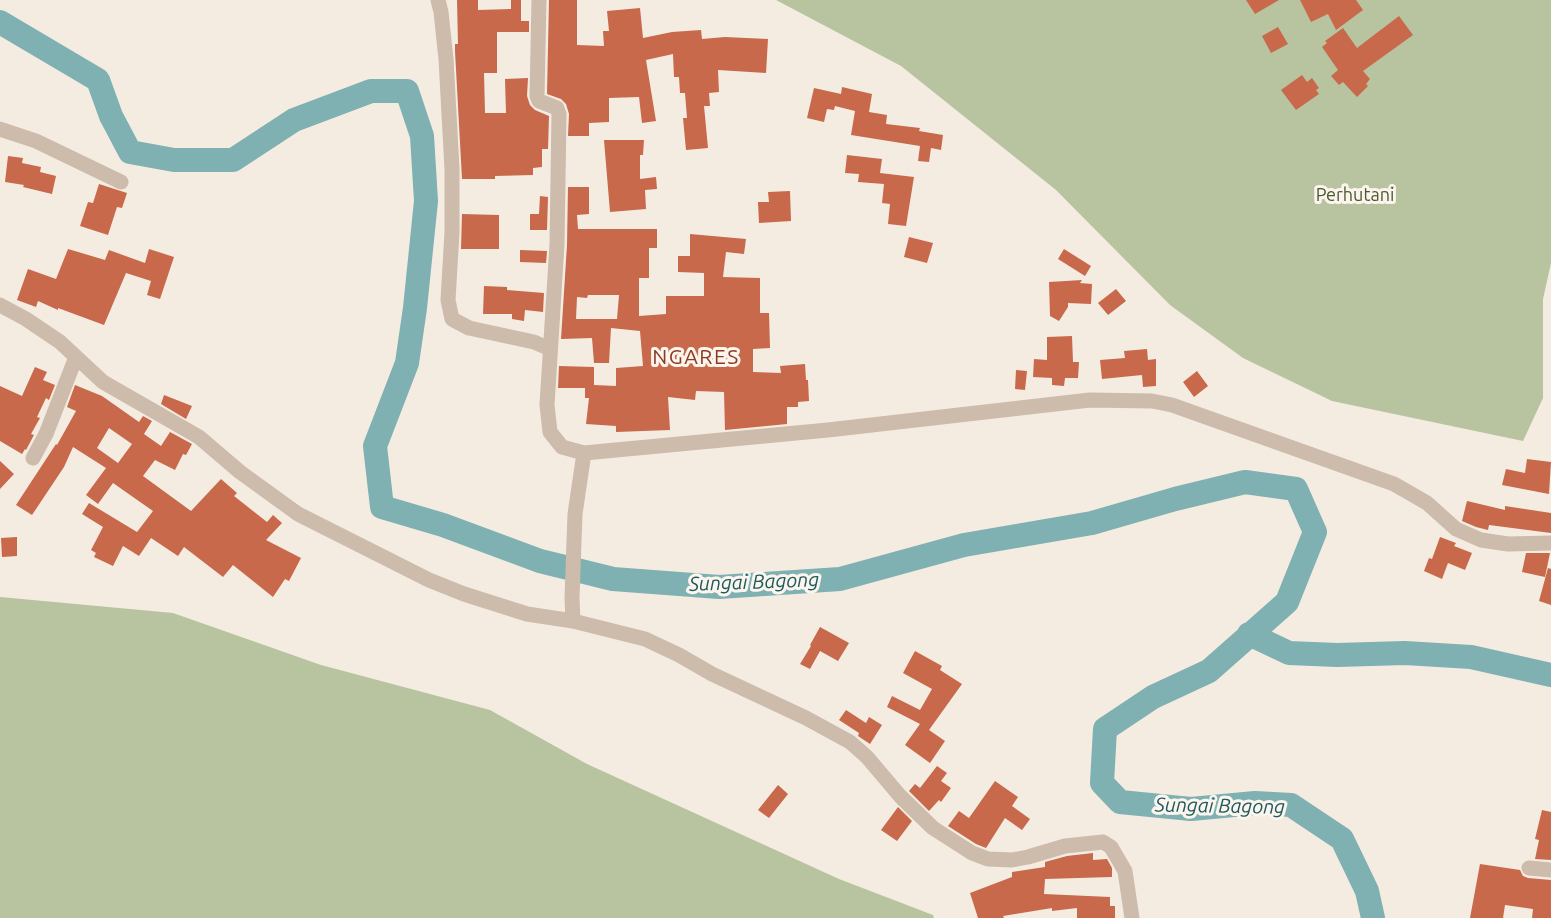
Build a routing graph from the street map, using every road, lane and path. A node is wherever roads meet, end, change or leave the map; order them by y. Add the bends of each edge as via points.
1 (438, 0) edge
2 (539, 0) edge
3 (0, 129) edge
4 (121, 182) dead end
5 (0, 305) edge
6 (550, 349) junction
7 (76, 357) junction
8 (584, 453) junction
9 (33, 458) dead end
10 (1551, 543) edge
11 (573, 621) junction
12 (1529, 868) dead end
13 (1551, 870) edge
14 (1132, 918) edge

1 - 6 street via 446,59 452,170 448,300 452,319 469,328
2 - 6 street via 537,96 539,101 557,108 559,114
3 - 4 street via 36,141
5 - 7 street via 60,342
6 - 8 street via 550,432 562,447
7 - 9 street
7 - 11 street via 103,382 199,437 298,514 464,594 527,614
8 - 10 street via 1090,400 1152,400 1394,484 1427,503 1456,529 1481,540
8 - 11 street via 575,514
11 - 14 street via 645,639 850,742 933,828 972,853 988,859 1012,860 1065,846 1103,842 1111,847 1125,871
12 - 13 street

